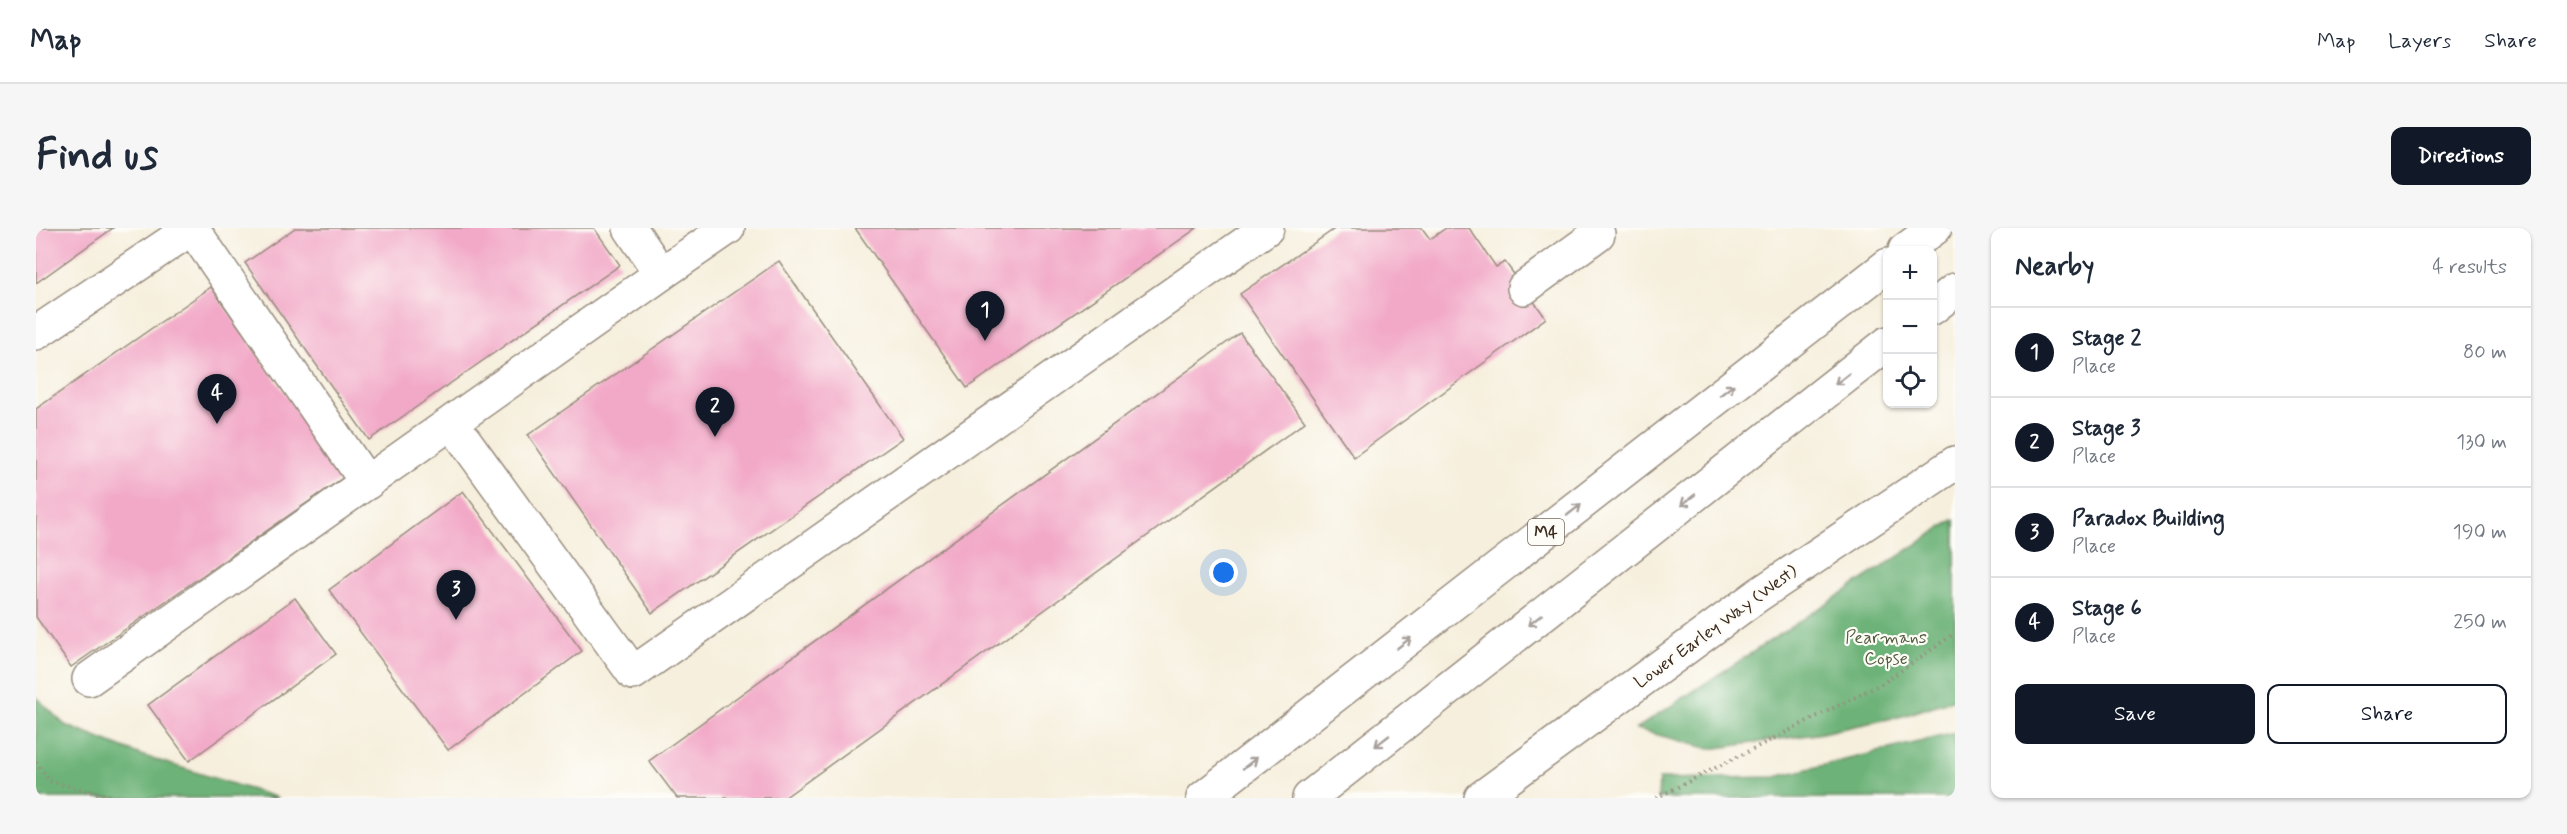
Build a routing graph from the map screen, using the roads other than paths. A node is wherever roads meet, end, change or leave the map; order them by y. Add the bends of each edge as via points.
1 (192, 228) edge
2 (630, 228) edge
3 (728, 228) edge
4 (1267, 228) edge
5 (1935, 228) edge
6 (1598, 234) dead end
7 (1910, 246) edge
8 (1883, 268) edge
9 (661, 274) junction
10 (1524, 288) dead end
11 (1955, 290) edge
12 (1937, 304) edge
13 (36, 333) edge
14 (1883, 346) edge
15 (452, 423) junction
16 (1955, 463) edge
17 (367, 483) junction
18 (89, 679) dead end
19 (1203, 798) edge
20 (1309, 798) edge
21 (1481, 798) edge

1 - 13 main road
1 - 17 main road
2 - 9 main road
3 - 9 main road
4 - 15 main road via 633,673
5 - 7 main road
6 - 10 main road
19 -> 8 main road, M4
9 - 15 main road
11 - 12 main road
14 -> 20 main road
15 - 17 main road
16 - 21 main road, Lower Earley Way (West) via 1758,595
17 - 18 main road

